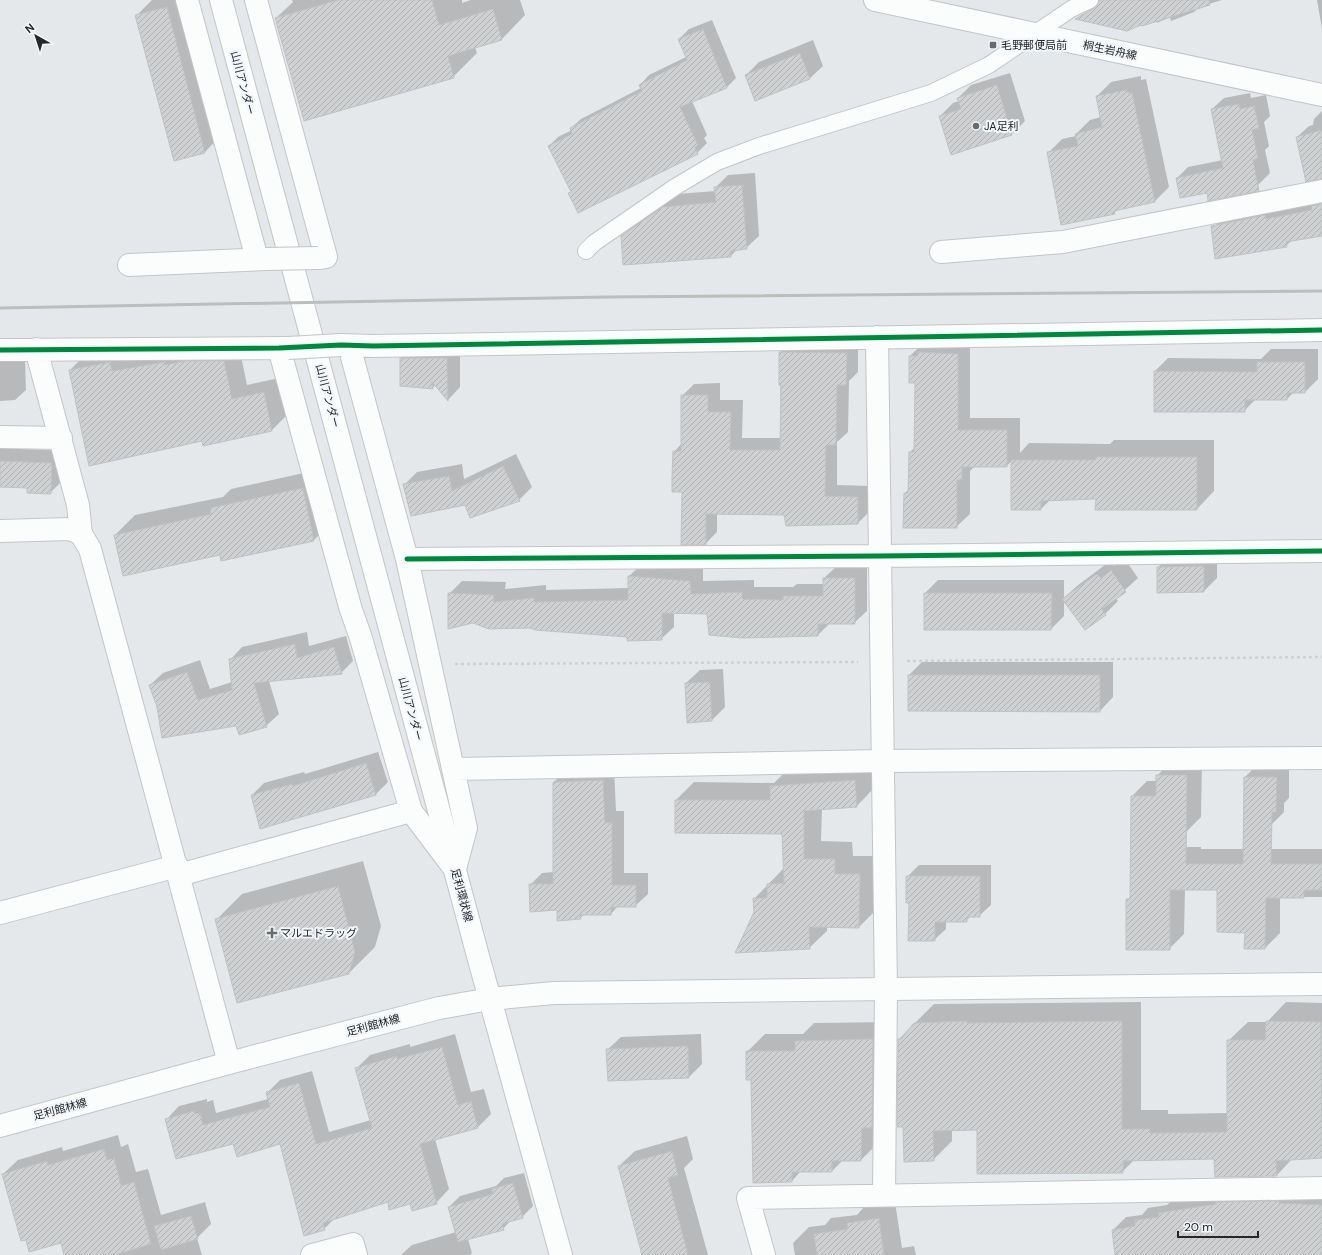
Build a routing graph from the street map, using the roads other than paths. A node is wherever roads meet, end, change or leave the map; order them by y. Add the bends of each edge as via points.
1 (187, 0) edge
2 (221, 0) edge
3 (256, 0) edge
4 (875, 0) edge
5 (1090, 0) edge
6 (1034, 34) junction
7 (1322, 96) edge
8 (1322, 191) edge
9 (586, 251) dead end
10 (941, 252) dead end
11 (261, 259) junction
12 (129, 265) dead end
13 (1322, 330) edge
14 (877, 337) junction
15 (345, 345) junction
16 (283, 348) junction
17 (36, 349) junction
18 (0, 350) edge
19 (0, 437) edge
20 (61, 438) junction
21 (0, 530) edge
22 (81, 534) junction
23 (1322, 551) edge
24 (880, 556) junction
25 (407, 559) junction
26 (1322, 758) edge
27 (884, 761) junction
28 (454, 769) junction
29 (434, 792) joint
30 (411, 811) junction
31 (455, 869) junction
32 (178, 870) junction
33 (0, 913) edge
34 (1322, 984) edge
35 (886, 990) junction
36 (490, 999) junction
37 (229, 1063) junction
38 (0, 1126) edge
39 (1322, 1188) edge
40 (884, 1195) junction
41 (312, 1255) edge
42 (356, 1255) edge
43 (561, 1255) edge
44 (764, 1255) edge

1 - 11 street
2 - 29 street, 山川アンダー
3 - 11 street, bridge via 326,257
4 - 6 street, 桐生岩舟線
5 - 6 lane via 1071,9
6 - 7 street, 桐生岩舟線
6 - 9 lane via 989,64 931,93 759,146 717,162 675,187
8 - 10 street via 1062,242
11 - 12 street
13 - 14 street
14 - 15 street
14 - 24 street
15 - 16 street, bridge
15 - 25 street
16 - 17 street
16 - 30 street via 351,610
17 - 18 street
17 - 20 street
19 - 20 street
20 - 22 street via 78,505
21 - 22 street via 70,529
22 - 32 street via 90,549
23 - 24 street
24 - 25 street
24 - 27 street
25 - 28 street
26 - 27 street
27 - 28 street
27 - 35 street
28 - 31 street via 466,828
29 - 31 street, 足利環状線
30 - 31 street
30 - 32 street
31 - 36 street, 足利環状線
32 - 33 street
32 - 37 street
34 - 35 street, 足利館林線
35 - 36 street, 足利館林線 via 554,993
35 - 40 street
36 - 37 street, 足利館林線 via 439,1008
36 - 43 street
37 - 38 street, 足利館林線
39 - 40 street
40 - 44 street via 748,1198
41 - 42 street via 353,1244

